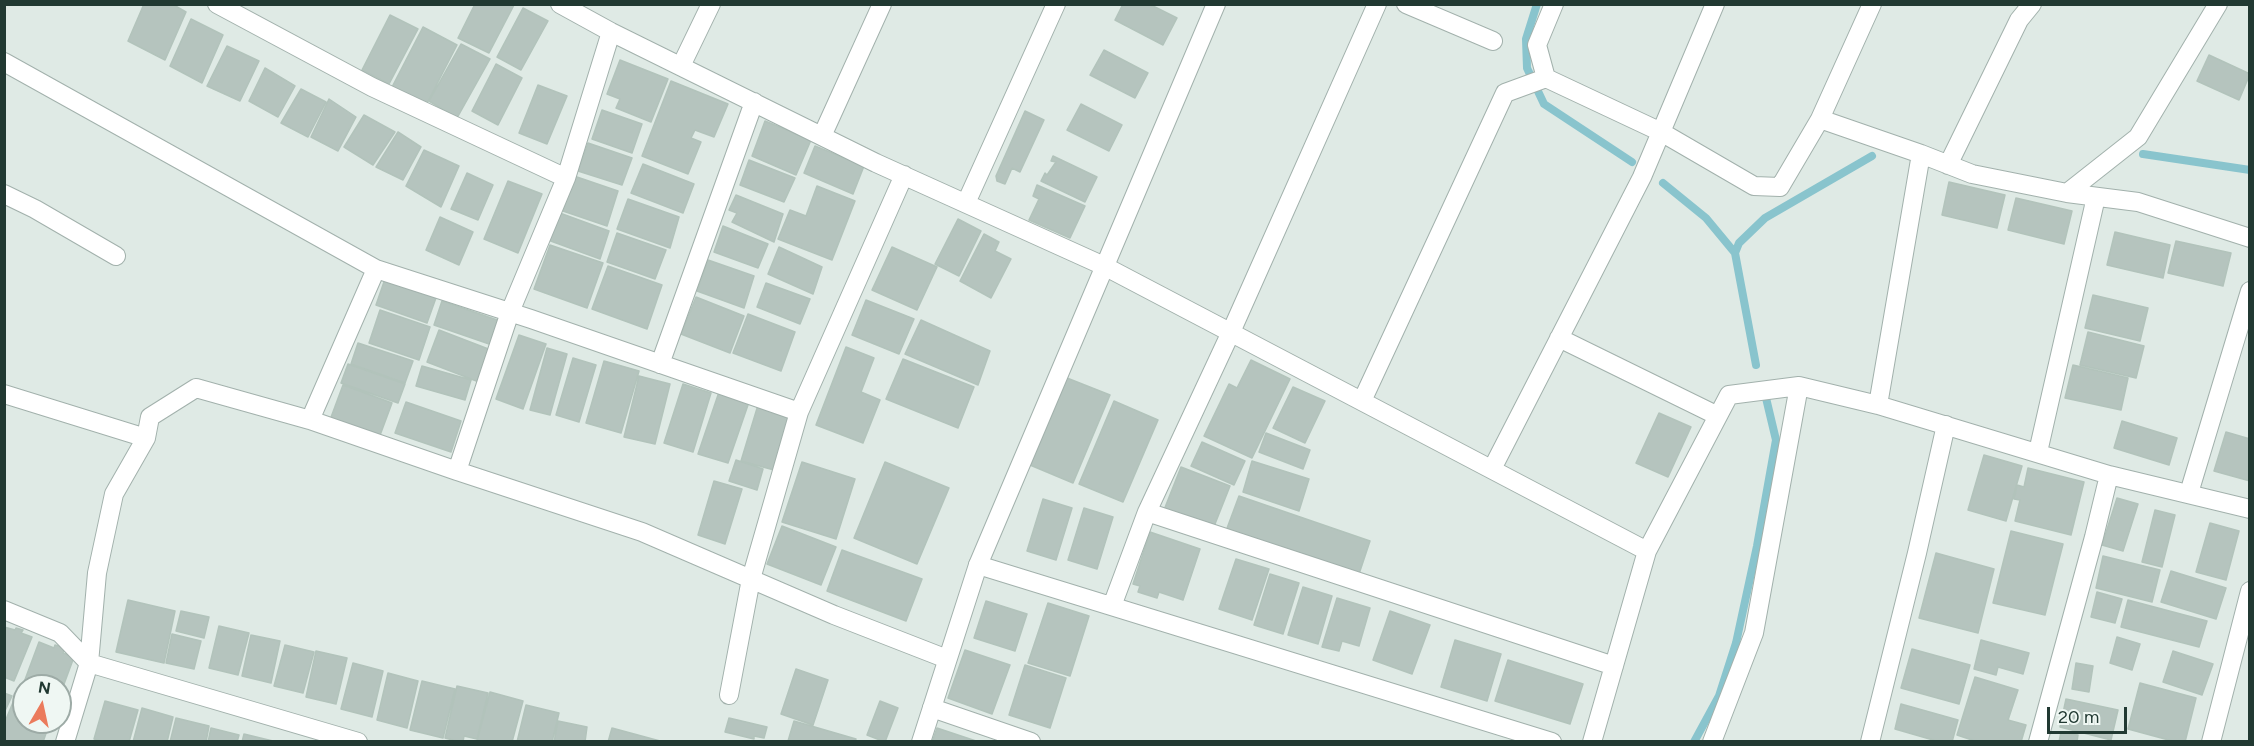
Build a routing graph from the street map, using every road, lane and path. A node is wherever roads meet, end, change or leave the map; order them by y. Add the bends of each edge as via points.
1 (217, 4) edge
2 (560, 4) edge
3 (711, 4) edge
4 (882, 4) edge
5 (1056, 4) edge
6 (1216, 4) edge
7 (1377, 4) edge
8 (1406, 4) edge
9 (1554, 4) edge
10 (1715, 4) edge
11 (1872, 4) edge
12 (2032, 4) edge
13 (2218, 4) edge
14 (610, 32) junction
15 (1493, 41) dead end
16 (4, 62) edge
17 (681, 66) junction
18 (1546, 78) junction
19 (754, 102) junction
20 (1820, 119) junction
21 (1661, 132) junction
22 (822, 136) junction
23 (1921, 154) junction
24 (1948, 165) junction
25 (904, 175) junction
26 (566, 178) junction
27 (2067, 193) junction
28 (4, 194) edge
29 (2096, 197) junction
30 (966, 204) junction
31 (2250, 238) edge
32 (116, 256) dead end
33 (1104, 266) junction
34 (376, 268) junction
35 (2250, 291) edge
36 (510, 312) junction
37 (1231, 332) junction
38 (1559, 338) junction
39 (660, 364) junction
40 (1799, 386) junction
41 (4, 394) edge
42 (1362, 401) junction
43 (1878, 405) junction
44 (799, 412) junction
45 (1718, 416) junction
46 (309, 420) junction
47 (1946, 425) junction
48 (146, 438) junction
49 (2038, 452) junction
50 (1492, 469) junction
51 (457, 471) junction
52 (2109, 475) junction
53 (2189, 494) junction
54 (2250, 509) edge
55 (1147, 512) junction
56 (1647, 550) junction
57 (978, 565) junction
58 (751, 579) junction
59 (2250, 591) edge
60 (1112, 606) junction
61 (4, 610) edge
62 (947, 659) junction
63 (89, 663) junction
64 (1614, 666) junction
65 (729, 695) dead end
66 (932, 708) junction
67 (65, 741) edge
68 (358, 741) edge
69 (921, 741) edge
70 (1031, 741) edge
71 (1552, 741) edge
72 (1592, 741) edge
73 (1712, 741) edge
74 (1870, 741) edge
75 (2038, 741) edge
76 (2211, 741) edge

1 - 26 street via 372,87
2 - 14 street
3 - 17 street
4 - 22 street
5 - 30 street
6 - 33 street
7 - 37 street
8 - 15 street
9 - 18 street via 1537,45
10 - 21 street
11 - 20 street
12 - 24 street via 2019,20
13 - 27 street via 2138,137
14 - 17 street
14 - 26 street
16 - 34 street
17 - 19 street
18 - 21 street
18 - 42 street via 1504,93
19 - 22 street
19 - 39 street
20 - 21 street via 1780,187 1754,186
20 - 23 street
21 - 38 street
22 - 25 street
23 - 24 street
23 - 43 street
24 - 27 street via 1972,174
25 - 30 street
25 - 44 street
26 - 36 street
27 - 29 street
28 - 32 street
29 - 31 street via 2138,202
29 - 49 street
30 - 33 street
33 - 37 street
33 - 57 street
34 - 36 street
34 - 46 street
35 - 53 street
36 - 39 street
36 - 51 street
37 - 42 street
37 - 55 street
38 - 45 street
38 - 50 street
39 - 44 street
40 - 43 street
40 - 45 street via 1729,395
40 - 73 street via 1754,633
41 - 48 street
42 - 50 street
43 - 47 street
44 - 58 street
45 - 56 street
46 - 48 street via 196,388 150,417
46 - 51 street
47 - 49 street
47 - 74 street
48 - 63 street via 114,494 97,573
49 - 52 street
50 - 56 street
51 - 58 street via 642,532
52 - 53 street
52 - 75 street
53 - 54 street
55 - 60 street
55 - 64 street
56 - 64 street
57 - 60 street
57 - 62 street
58 - 62 street
58 - 65 street
59 - 76 street
60 - 71 street
61 - 63 street via 60,633
62 - 66 street
63 - 67 street
63 - 68 street
64 - 72 street
66 - 69 street
66 - 70 street

